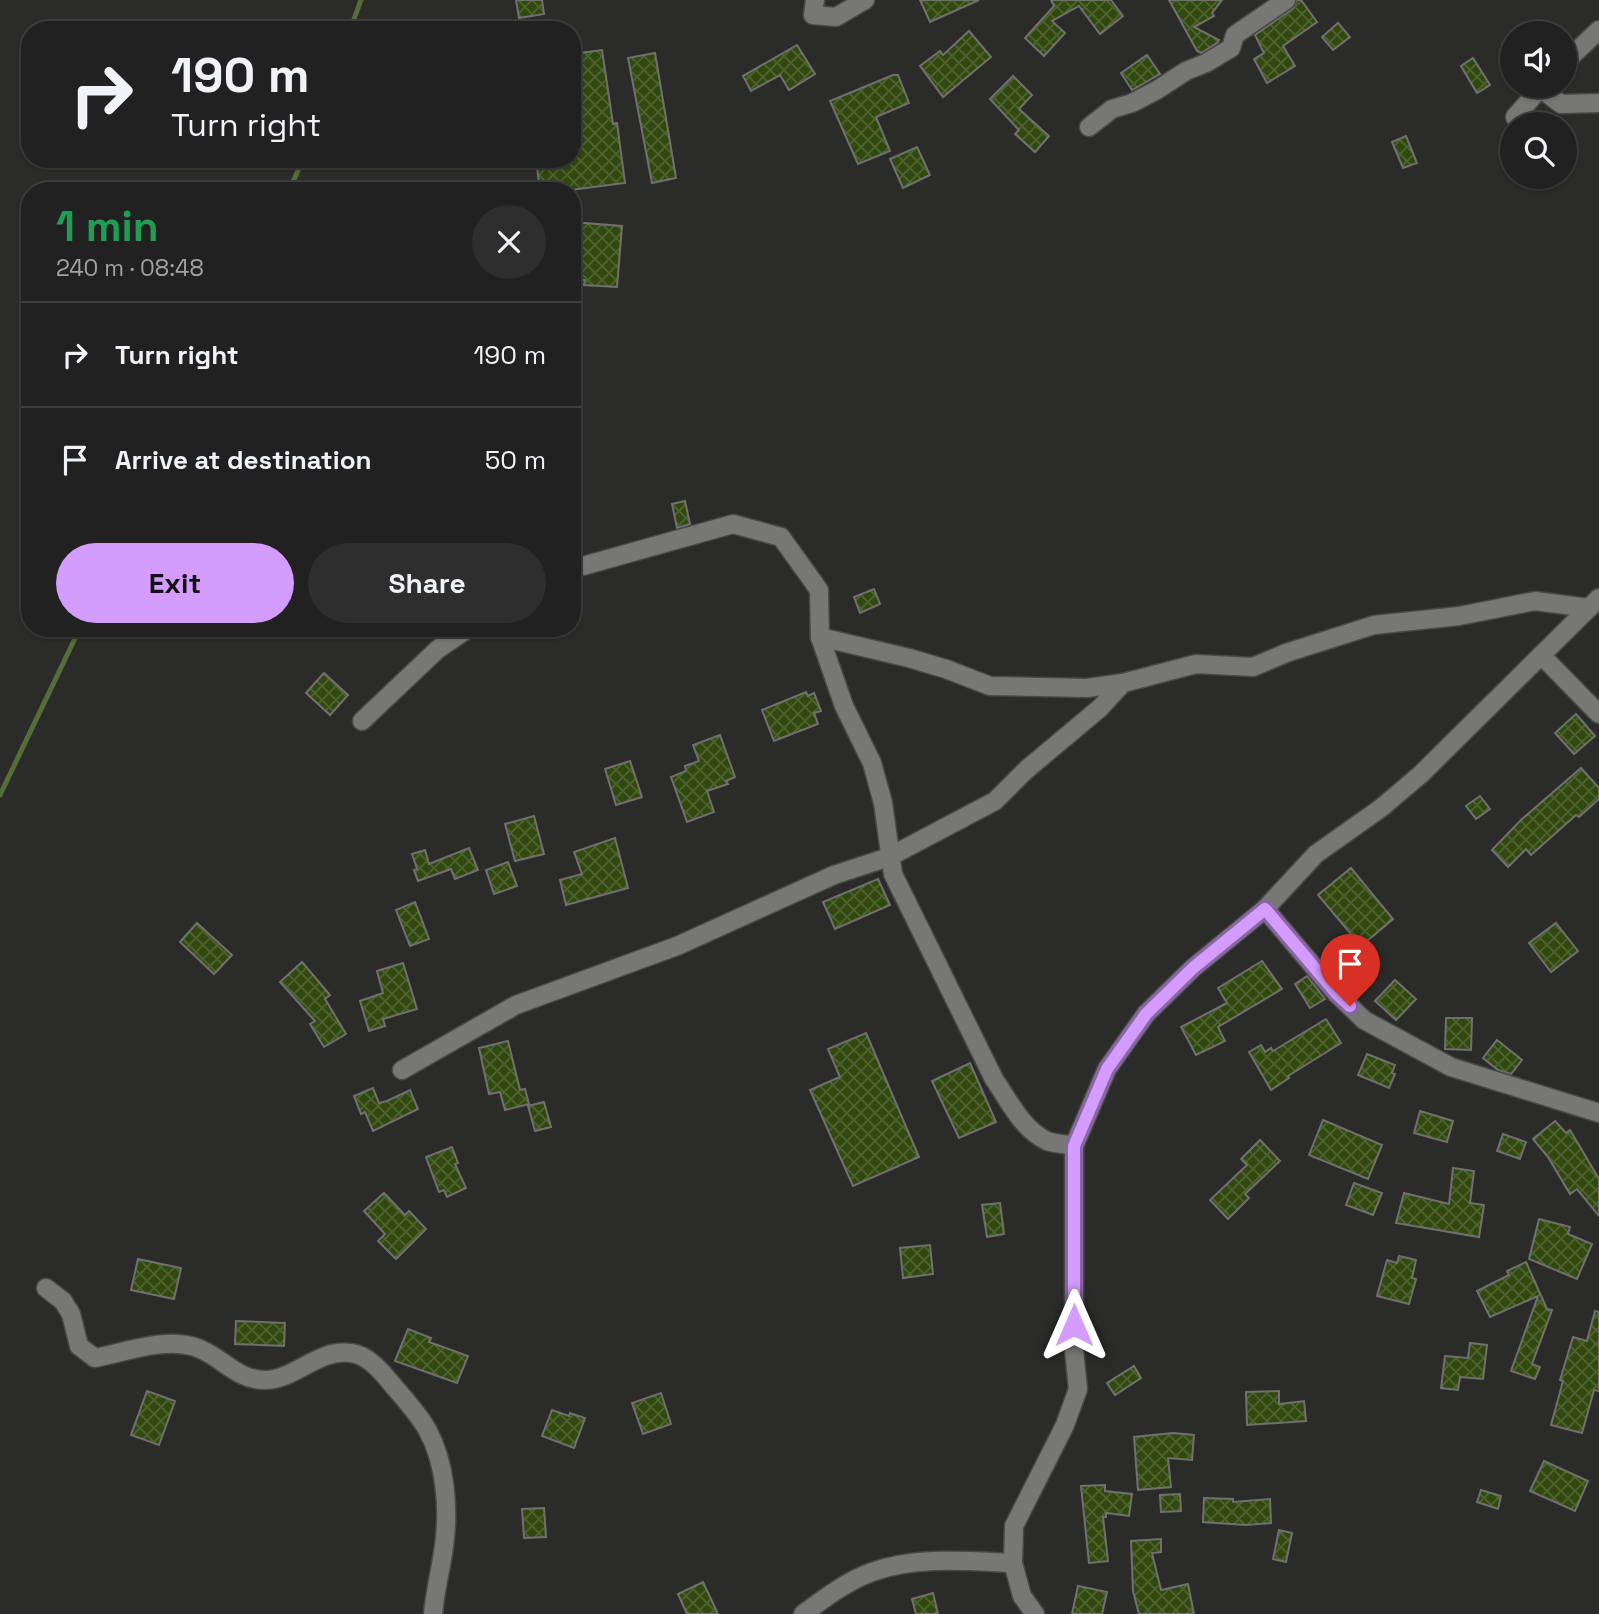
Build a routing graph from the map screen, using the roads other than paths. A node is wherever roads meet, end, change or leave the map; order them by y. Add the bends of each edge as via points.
1 (815, 0) edge
2 (864, 0) edge
3 (1286, 0) edge
4 (1599, 30) edge
5 (1577, 51) edge
6 (1531, 98) edge
7 (1554, 98) edge
8 (1599, 103) edge
9 (1519, 112) edge
10 (1089, 127) dead end
11 (581, 566) edge
12 (1594, 603) edge
13 (456, 637) edge
14 (820, 637) junction
15 (1541, 656) junction
16 (1123, 683) junction
17 (1599, 714) edge
18 (362, 721) dead end
19 (889, 857) junction
20 (1265, 909) junction
21 (402, 1070) dead end
22 (1599, 1113) edge
23 (1074, 1146) junction
24 (46, 1288) dead end
25 (1013, 1563) junction
26 (433, 1614) edge
27 (803, 1614) edge
28 (1035, 1614) edge

1 - 2 street via 813,15 836,17
3 - 10 street via 1235,35 1231,48 1132,103 1111,109
4 - 5 street
6 - 9 street
7 - 8 street via 1561,104
11 - 14 street via 733,524 781,537 819,590
12 - 15 street
12 - 16 street via 1535,601 1459,616 1374,625 1253,667 1196,664
13 - 18 street
14 - 16 street via 909,658 990,686 1087,688
14 - 19 street via 844,706 872,763 883,803
15 - 17 street
15 - 20 street via 1420,775 1315,854
16 - 19 street via 995,801
19 - 21 street via 834,875 677,946 516,1004
19 - 23 street via 892,874 994,1079 1027,1128 1049,1142
20 - 22 street via 1364,1020 1451,1068
20 - 23 street via 1146,1014 1107,1069
23 - 25 street via 1074,1350 1079,1389 1014,1526
24 - 26 street via 63,1301 79,1346 95,1358 179,1344 196,1347 247,1378 267,1380 335,1354 352,1353 371,1362 428,1430 440,1460 447,1514
25 - 27 street via 958,1560 904,1564 872,1572
25 - 28 street via 1022,1596

